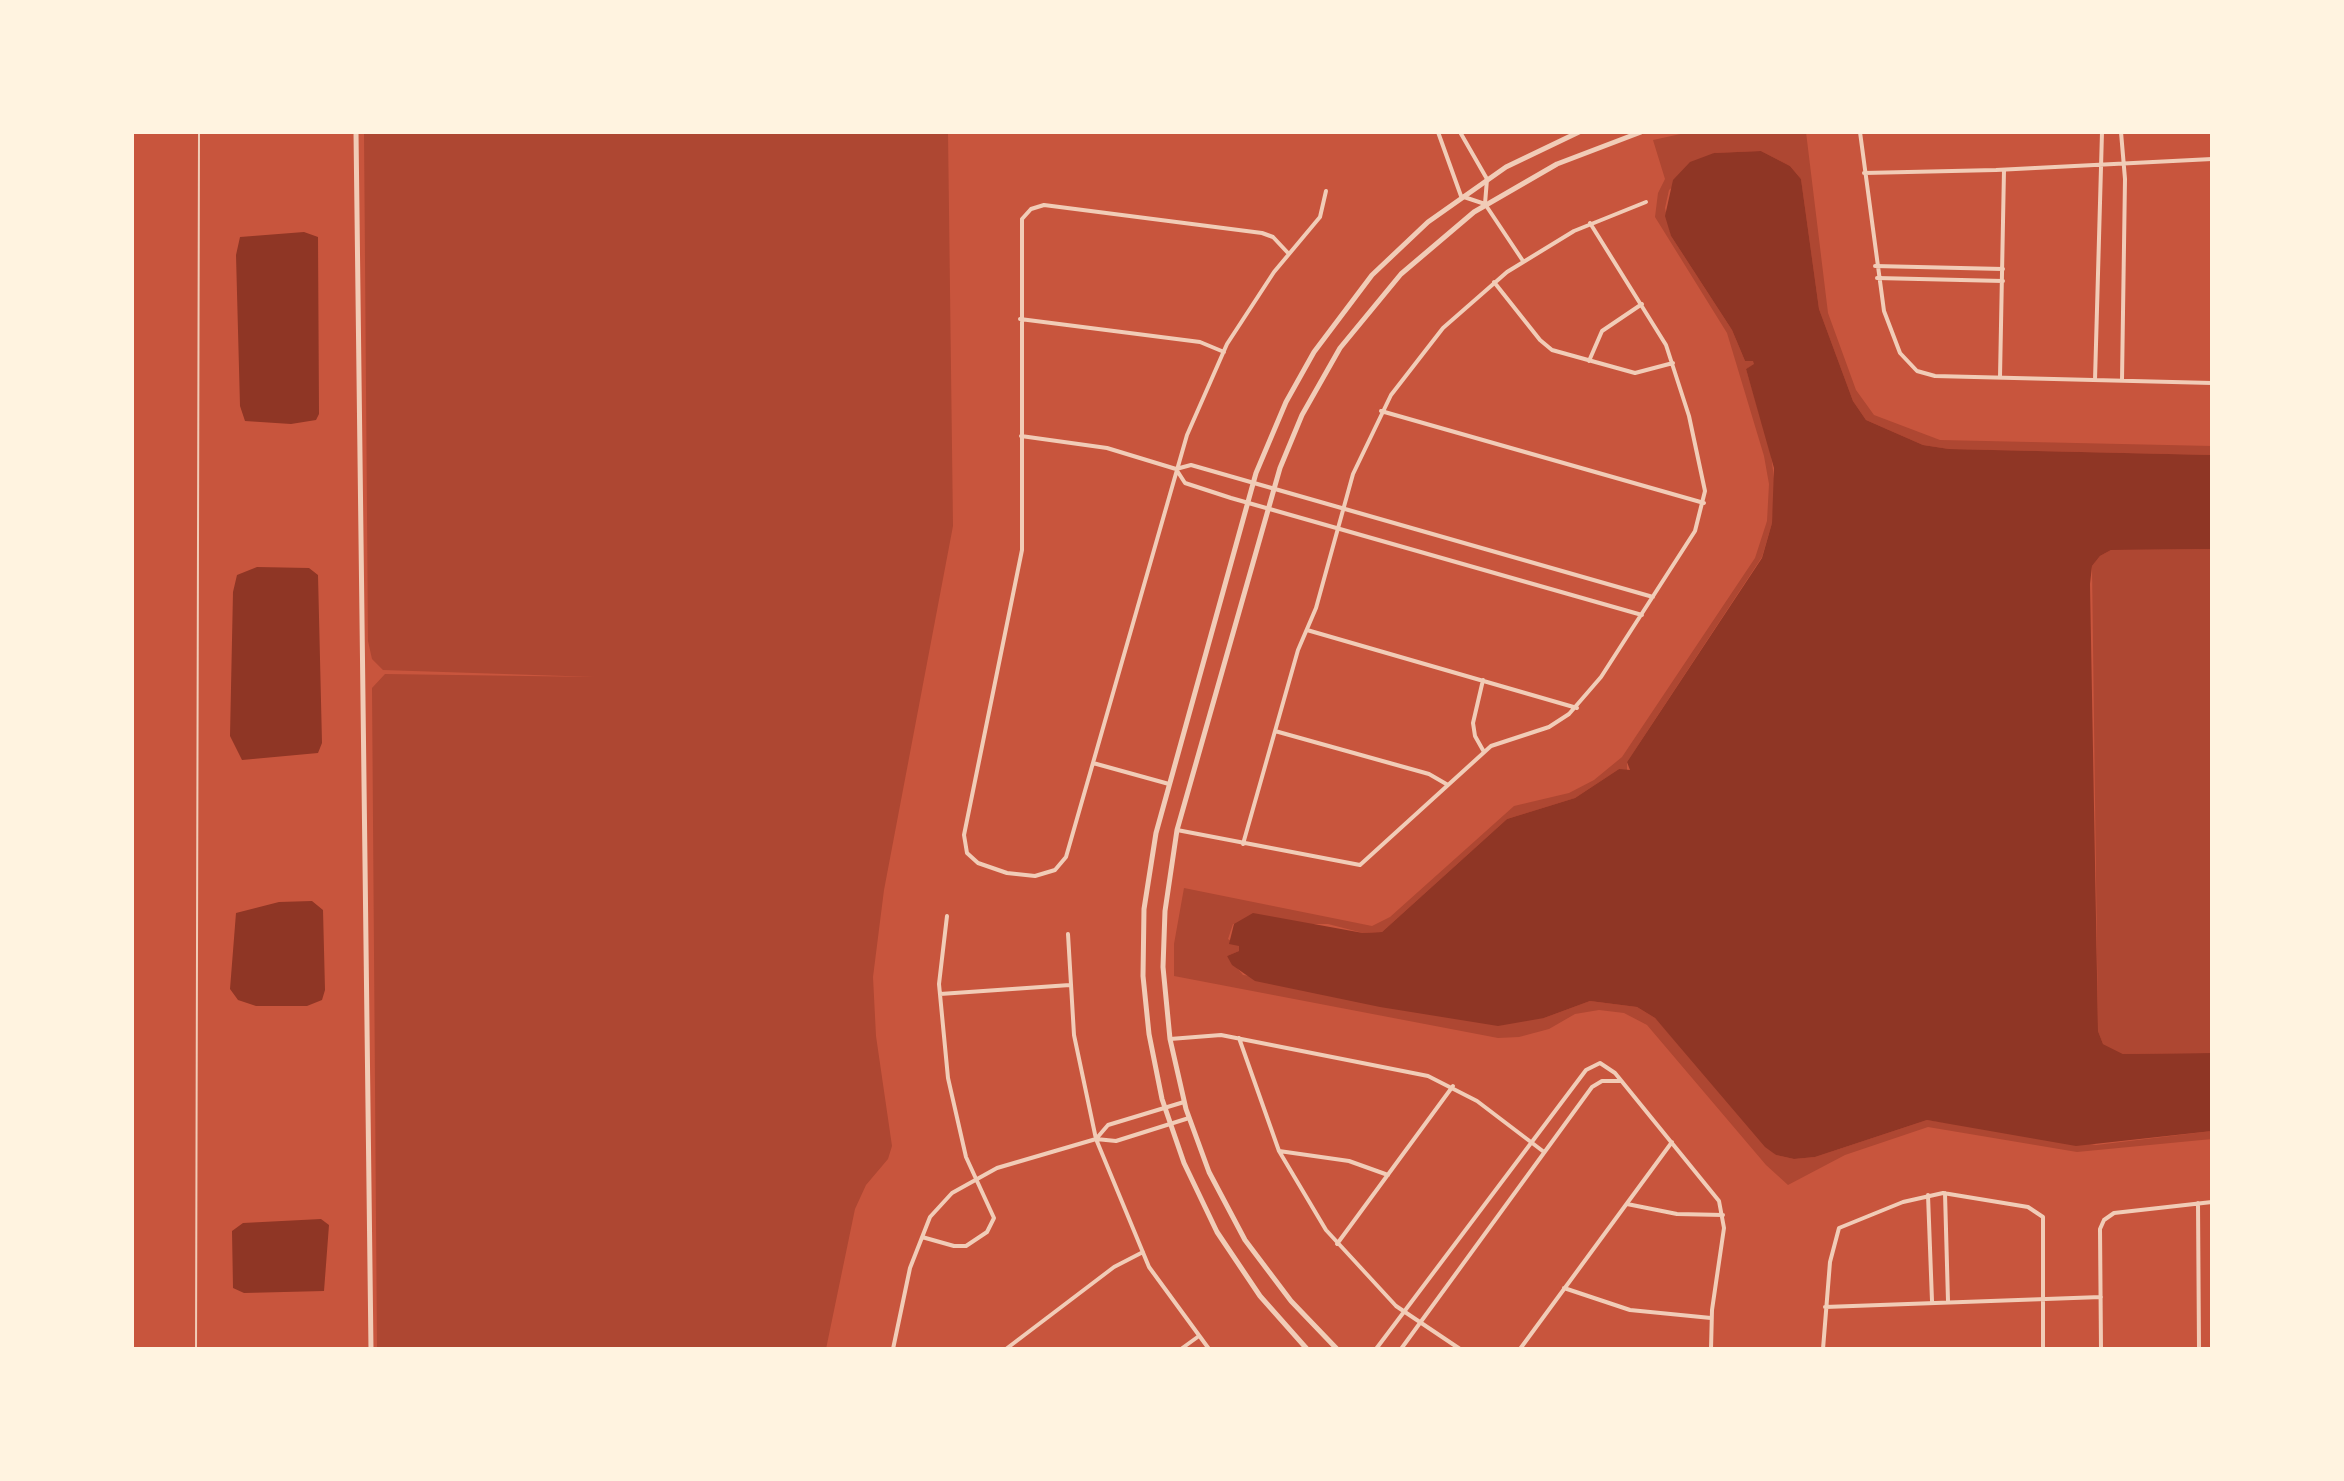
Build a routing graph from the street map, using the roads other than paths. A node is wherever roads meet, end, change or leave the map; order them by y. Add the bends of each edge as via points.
1 (199, 132) edge
2 (356, 132) edge
3 (1438, 132) edge
4 (1460, 132) edge
5 (1579, 132) edge
6 (1641, 132) edge
7 (1860, 132) edge
8 (2102, 132) edge
9 (2121, 132) edge
10 (2212, 159) edge
11 (2123, 163) junction
12 (2101, 164) junction
13 (2004, 170) junction
14 (1864, 173) junction
15 (1487, 179) junction
16 (1326, 191) dead end
17 (1461, 196) junction
18 (1646, 202) dead end
19 (1485, 204) junction
20 (1590, 223) junction
21 (1288, 253) junction
22 (1523, 261) junction
23 (1875, 266) junction
24 (2003, 269) junction
25 (1877, 278) junction
26 (2003, 281) junction
27 (1494, 282) junction
28 (1642, 304) junction
29 (1020, 319) junction
30 (1224, 352) junction
31 (1588, 361) junction
32 (1673, 363) junction
33 (2000, 377) junction
34 (2095, 380) junction
35 (2122, 380) junction
36 (2212, 383) edge
37 (1381, 411) junction
38 (1021, 436) junction
39 (1176, 469) junction
40 (1252, 485) junction
41 (1272, 490) junction
42 (1247, 503) junction
43 (1704, 503) junction
44 (1267, 509) junction
45 (1343, 511) junction
46 (1338, 529) junction
47 (1653, 597) junction
48 (1642, 615) junction
49 (1307, 630) junction
50 (1483, 680) junction
51 (1577, 708) junction
52 (1275, 731) junction
53 (1484, 752) junction
54 (1093, 763) junction
55 (1169, 784) junction
56 (1448, 786) junction
57 (1177, 830) junction
58 (1243, 844) junction
59 (947, 916) dead end
60 (1068, 934) dead end
61 (1070, 985) junction
62 (940, 994) junction
63 (1239, 1038) junction
64 (1170, 1039) junction
65 (1620, 1081) junction
66 (1453, 1086) junction
67 (1184, 1102) junction
68 (1165, 1108) junction
69 (1189, 1118) junction
70 (1170, 1124) junction
71 (1096, 1139) junction
72 (1672, 1142) junction
73 (1532, 1143) junction
74 (1279, 1151) junction
75 (1544, 1152) junction
76 (1388, 1175) junction
77 (975, 1178) junction
78 (1945, 1193) junction
79 (1928, 1195) junction
80 (2212, 1202) edge
81 (2198, 1203) junction
82 (1627, 1204) junction
83 (1723, 1215) junction
84 (922, 1237) junction
85 (1337, 1244) junction
86 (1143, 1252) junction
87 (1564, 1288) junction
88 (2101, 1297) junction
89 (2044, 1298) junction
90 (1948, 1301) junction
91 (1932, 1302) junction
92 (1825, 1307) junction
93 (1405, 1312) junction
94 (1711, 1318) junction
95 (1420, 1323) junction
96 (1199, 1336) junction
97 (196, 1349) edge
98 (371, 1349) edge
99 (893, 1349) edge
100 (1006, 1349) edge
101 (1181, 1349) edge
102 (1209, 1349) edge
103 (1307, 1349) edge
104 (1337, 1349) edge
105 (1376, 1349) edge
106 (1401, 1349) edge
107 (1460, 1349) edge
108 (1520, 1349) edge
109 (1711, 1349) edge
110 (1823, 1349) edge
111 (2043, 1349) edge
112 (2101, 1349) edge
113 (2199, 1349) edge

1 - 97 lane
2 - 98 street
3 - 17 street
4 - 15 street
5 - 15 street
6 - 19 street via 1557,164
7 - 14 street
8 - 12 street
9 - 11 street
10 - 11 street
11 - 12 street
11 - 35 street
12 - 13 street
12 - 34 street
13 - 14 street
13 - 24 street
14 - 23 street
15 - 17 street
15 - 19 street
16 - 21 street via 1320,217
17 - 19 street
17 - 40 street via 1399,248 1336,320 1286,402
18 - 20 street
19 - 22 street
19 - 41 street via 1415,260 1352,332 1302,415
20 - 22 street
20 - 28 street
21 - 29 street via 1262,233 1036,206 1026,213 1020,231
21 - 30 street
22 - 27 street
23 - 24 street
23 - 25 street
24 - 26 street
25 - 26 street
25 - 33 street via 1897,346 1917,371
26 - 33 street
27 - 31 street via 1548,348
27 - 37 street via 1435,337
28 - 31 street via 1602,331
28 - 32 street
29 - 30 street via 1200,342
29 - 38 street
30 - 39 street
31 - 32 street via 1635,373
32 - 43 street via 1702,467
33 - 34 street
34 - 35 street
35 - 36 street
37 - 43 street
37 - 45 street
38 - 39 street via 1107,448
38 - 54 street via 1022,557 965,830 967,853 978,863 1007,873 1035,876 1052,871 1067,854
39 - 40 street via 1191,465
39 - 42 street via 1185,483
39 - 54 street
40 - 41 street
40 - 42 street
41 - 44 street
41 - 45 street
42 - 44 street
42 - 55 street
43 - 47 street via 1695,531
44 - 46 street
44 - 57 street
45 - 46 street
45 - 47 street
46 - 48 street
46 - 49 street
47 - 48 street
48 - 51 street
49 - 50 street
49 - 52 street
50 - 51 street
50 - 53 street via 1473,723
51 - 53 street via 1549,727 1501,741
52 - 56 street via 1429,774
52 - 58 street
53 - 56 street
54 - 55 street
55 - 68 street via 1150,862 1143,938 1147,1024
56 - 58 street via 1360,865
57 - 58 street
57 - 64 street via 1163,939
59 - 62 street
60 - 61 street
61 - 62 street
61 - 71 street via 1076,1047
62 - 77 street via 948,1078
63 - 64 street via 1203,1034
63 - 66 street via 1421,1074
63 - 74 street
64 - 67 street
65 - 72 street
65 - 73 street via 1608,1066 1590,1066
65 - 75 street via 1595,1085
66 - 73 street
66 - 76 street
67 - 68 street
67 - 69 street
68 - 70 street
68 - 71 street via 1108,1125
69 - 70 street
69 - 104 street via 1217,1189 1245,1240 1291,1301
70 - 71 street via 1116,1141
70 - 103 street via 1217,1232 1260,1296
71 - 77 street
71 - 86 street
72 - 82 street
72 - 83 street via 1716,1195
73 - 75 street
73 - 93 street
74 - 76 street via 1349,1161
74 - 85 street
75 - 95 street
76 - 85 street
77 - 84 street via 944,1201
77 - 84 street via 993,1211 987,1232 962,1246
78 - 79 street
78 - 89 street via 2028,1207 2041,1214
78 - 90 street
79 - 91 street
79 - 92 street via 1841,1227
80 - 81 street
81 - 88 street via 2114,1213 2104,1220
81 - 113 street
82 - 83 street via 1677,1214
82 - 87 street
83 - 94 street
84 - 99 street
85 - 93 street
86 - 96 street
86 - 100 street via 1114,1267
87 - 94 street via 1630,1310
87 - 108 street
88 - 89 street
88 - 112 street
89 - 90 street
89 - 111 street
90 - 91 street
91 - 92 street
92 - 110 street
93 - 95 street
93 - 105 street
94 - 109 street
95 - 106 street
95 - 107 street
96 - 101 street
96 - 102 street

